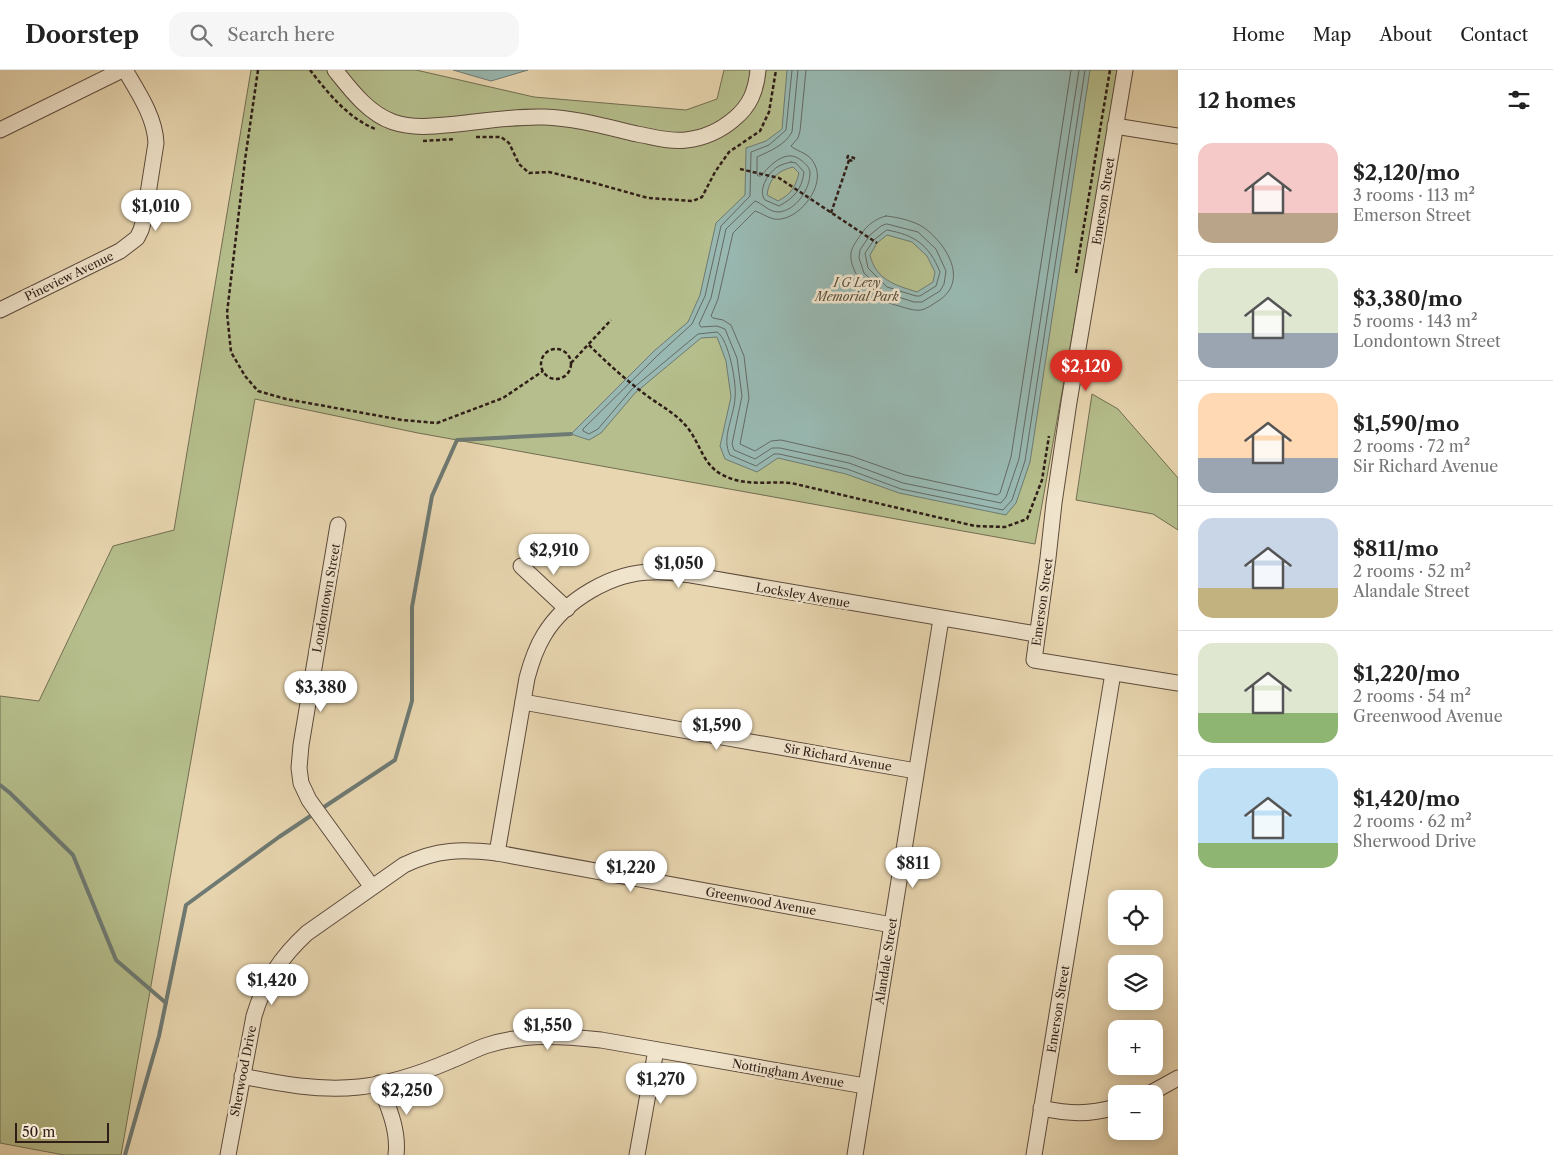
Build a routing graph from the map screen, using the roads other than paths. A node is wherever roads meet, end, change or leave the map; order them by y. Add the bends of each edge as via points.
1 (124, 70) edge
2 (335, 70) edge
3 (758, 70) edge
4 (1125, 70) edge
5 (1115, 126) junction
6 (0, 130) edge
7 (1178, 136) edge
8 (0, 310) edge
9 (338, 525) dead end
10 (521, 566) dead end
11 (567, 609) junction
12 (941, 618) junction
13 (1036, 634) junction
14 (1113, 673) junction
15 (1178, 683) edge
16 (523, 702) junction
17 (916, 771) junction
18 (498, 853) junction
19 (372, 887) junction
20 (892, 925) junction
21 (656, 1050) junction
22 (242, 1076) junction
23 (1178, 1078) edge
24 (379, 1084) junction
25 (866, 1086) junction
26 (1163, 1086) edge
27 (1042, 1108) junction
28 (1108, 1108) edge
29 (228, 1155) edge
30 (396, 1155) edge
31 (637, 1155) edge
32 (855, 1155) edge
33 (1034, 1155) edge

1 - 6 street
1 - 8 street, Pineview Avenue via 148,113 156,143 144,219 137,238 120,251
2 - 3 street via 371,110 410,126 434,127 544,117 668,140 701,137 726,126 750,101
4 - 5 street, Emerson Street
5 - 7 street
5 - 13 street, Emerson Street via 1069,402
9 - 19 street, Londontown Street via 299,768 301,783 309,800
10 - 11 street
11 - 12 street, Locksley Avenue via 599,585 619,577 653,572 691,575
11 - 16 street, Locksley Avenue via 543,636 531,663
12 - 13 street, Locksley Avenue
12 - 17 street, Alandale Street
13 - 14 street, Emerson Street via 1034,660
14 - 15 street
14 - 27 street, Emerson Street
16 - 17 street, Sir Richard Avenue
16 - 18 street, Locksley Avenue
17 - 20 street, Alandale Street
18 - 19 street, Greenwood Avenue via 449,850 434,853 404,865
18 - 20 street, Greenwood Avenue
19 - 22 street, Sherwood Drive via 307,933 278,964 260,997
20 - 25 street, Alandale Street
21 - 24 street, Nottingham Avenue via 564,1036 516,1038
21 - 25 street, Nottingham Avenue
21 - 31 street
22 - 24 street, Nottingham Avenue via 304,1088 334,1089
22 - 29 street, Sherwood Drive
23 - 26 street
24 - 30 street via 394,1124
25 - 32 street, Alandale Street
27 - 28 street via 1068,1113
27 - 33 street, Emerson Street

